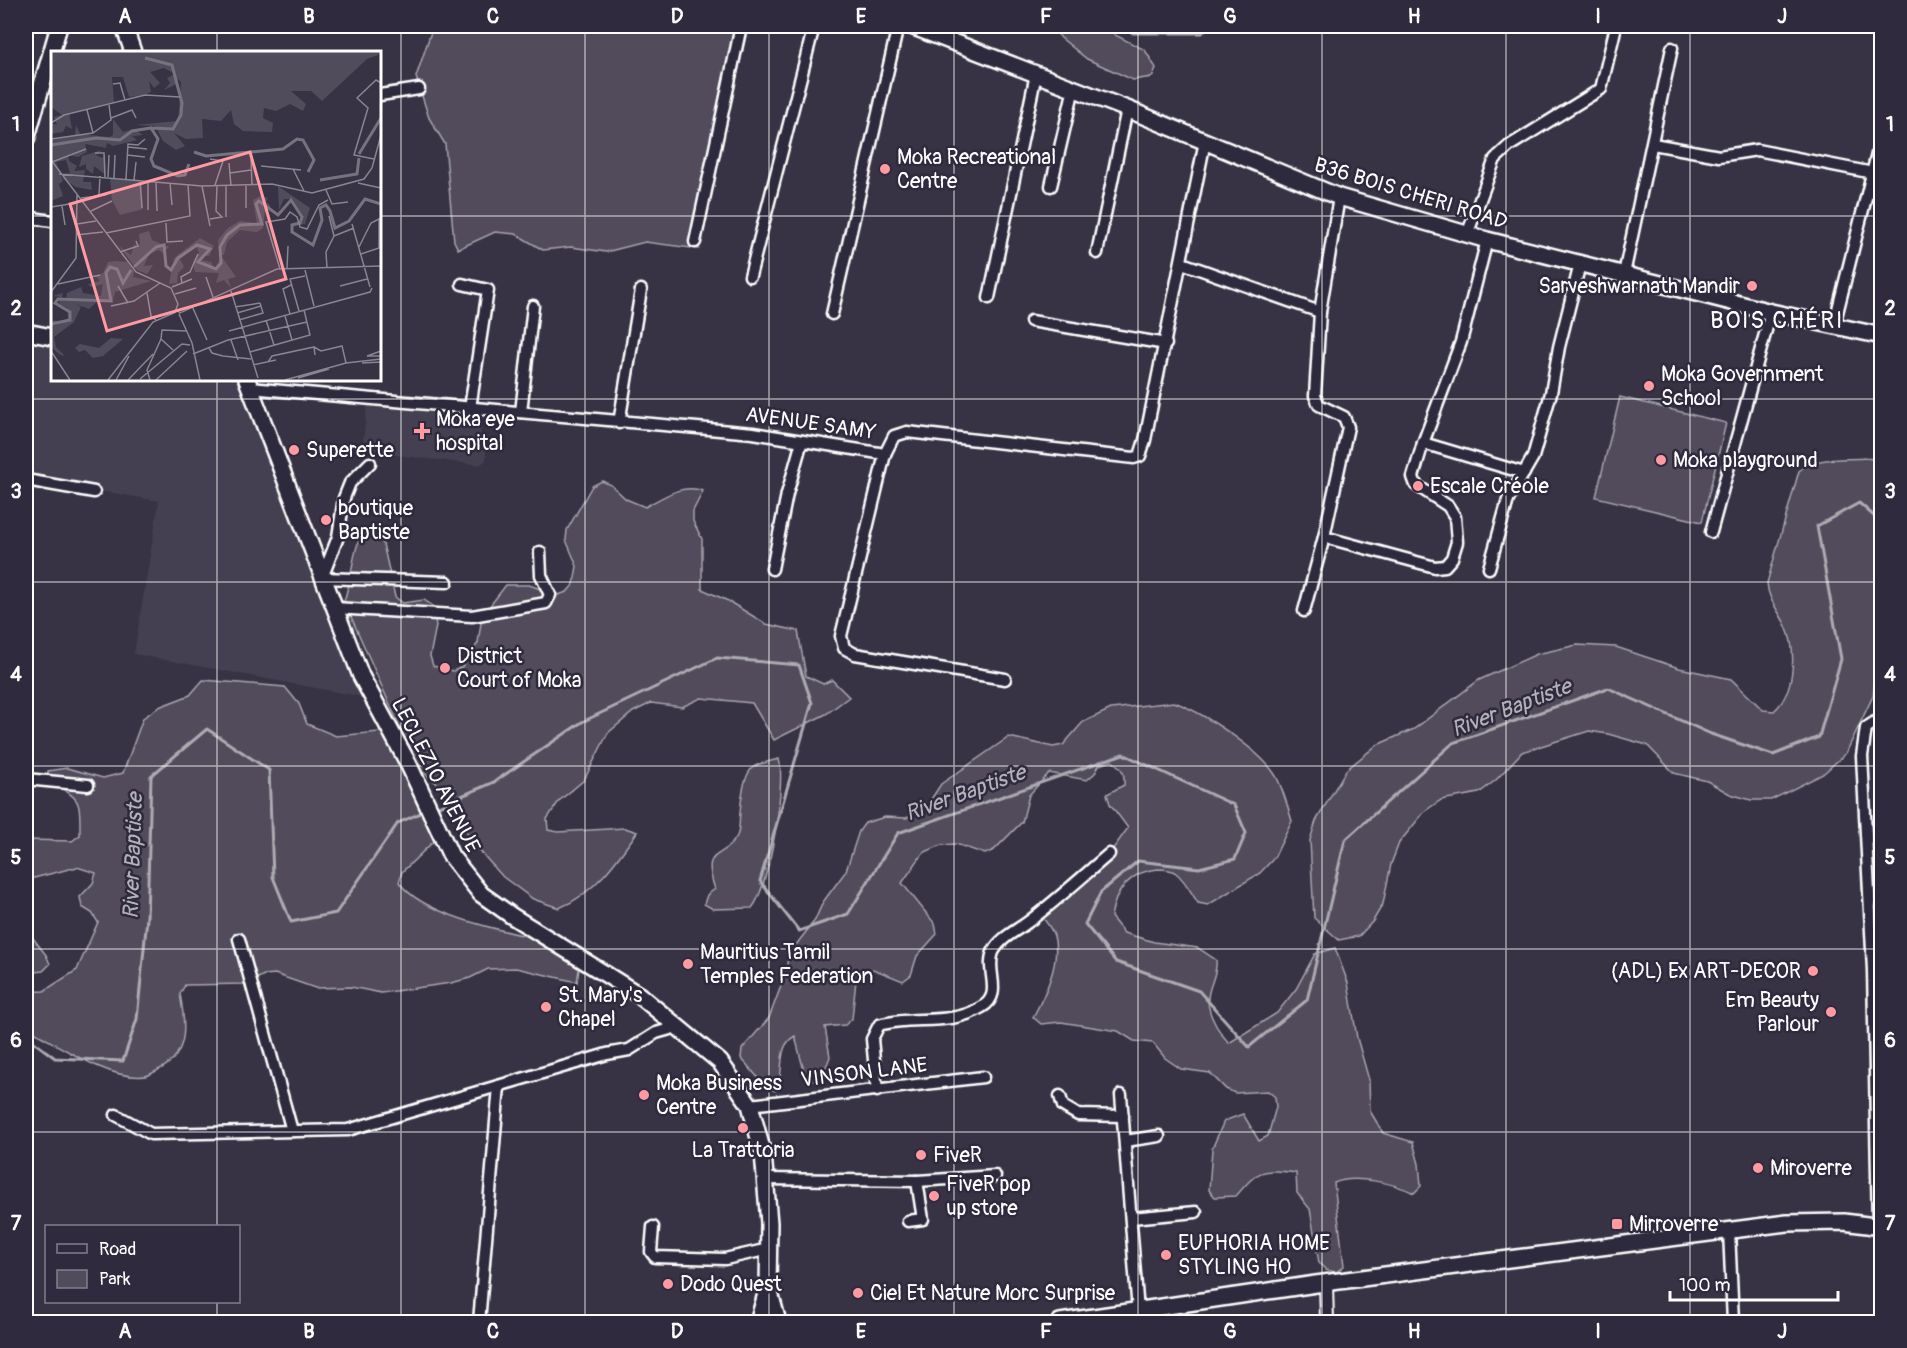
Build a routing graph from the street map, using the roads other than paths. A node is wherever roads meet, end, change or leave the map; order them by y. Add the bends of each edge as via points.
1 (59, 26) edge
2 (124, 26) edge
3 (741, 26) edge
4 (814, 26) edge
5 (898, 26) edge
6 (911, 26) edge
7 (1616, 26) edge
8 (1672, 48) dead end
9 (52, 51) edge
10 (133, 51) edge
11 (51, 54) edge
12 (1036, 74) junction
13 (1074, 88) junction
14 (418, 89) dead end
15 (381, 95) edge
16 (1127, 110) junction
17 (1881, 134) edge
18 (26, 140) edge
19 (1205, 141) junction
20 (1653, 144) junction
21 (1873, 173) junction
22 (1051, 186) dead end
23 (1339, 198) junction
24 (26, 217) edge
25 (51, 220) edge
26 (1467, 235) junction
27 (1487, 240) junction
28 (695, 242) dead end
29 (1097, 254) dead end
30 (1182, 262) junction
31 (1580, 264) junction
32 (1624, 274) junction
33 (750, 276) dead end
34 (462, 284) dead end
35 (641, 290) dead end
36 (989, 298) dead end
37 (533, 306) dead end
38 (1320, 312) junction
39 (1771, 312) junction
40 (831, 314) dead end
41 (1031, 321) dead end
42 (1834, 325) junction
43 (26, 332) edge
44 (1881, 336) edge
45 (51, 337) edge
46 (1166, 344) junction
47 (249, 384) edge
48 (470, 408) junction
49 (521, 412) junction
50 (619, 423) junction
51 (802, 441) junction
52 (1423, 443) junction
53 (885, 454) junction
54 (369, 463) dead end
55 (1524, 473) junction
56 (26, 480) edge
57 (94, 492) dead end
58 (1711, 532) dead end
59 (1324, 537) junction
60 (540, 552) dead end
61 (1489, 568) dead end
62 (772, 569) dead end
63 (322, 578) junction
64 (447, 582) dead end
65 (334, 608) junction
66 (1304, 611) dead end
67 (1005, 679) dead end
68 (1881, 722) edge
69 (26, 779) edge
70 (88, 785) dead end
71 (1109, 854) dead end
72 (239, 939) dead end
73 (1878, 995) edge
74 (677, 1027) junction
75 (983, 1077) dead end
76 (499, 1086) junction
77 (877, 1090) junction
78 (1121, 1095) dead end
79 (1060, 1096) dead end
80 (750, 1105) junction
81 (116, 1115) dead end
82 (1123, 1116) junction
83 (292, 1131) junction
84 (1159, 1136) dead end
85 (1125, 1141) junction
86 (995, 1176) dead end
87 (766, 1179) junction
88 (917, 1181) junction
89 (1196, 1212) dead end
90 (1131, 1218) junction
91 (908, 1221) dead end
92 (653, 1227) dead end
93 (1880, 1227) edge
94 (1729, 1230) junction
95 (769, 1249) junction
96 (1326, 1283) junction
97 (768, 1287) junction
98 (1138, 1312) junction
99 (758, 1322) edge
100 (779, 1322) edge
101 (479, 1323) edge
102 (1060, 1323) edge
103 (1327, 1323) edge
104 (1733, 1323) edge

1 - 9 main road
2 - 10 main road
3 - 28 street
4 - 33 street
5 - 40 street
6 - 12 main road, B36 BOIS CHERI ROAD
7 - 26 street via 1601,89 1509,146 1495,159
8 - 20 street
11 - 18 main road
12 - 13 main road, B36 BOIS CHERI ROAD
12 - 36 street
13 - 16 main road, B36 BOIS CHERI ROAD
13 - 22 street
14 - 15 street
16 - 19 main road, B36 BOIS CHERI ROAD
16 - 29 street
17 - 21 street
19 - 23 main road, B36 BOIS CHERI ROAD
19 - 30 street, AVENUE SAMY
20 - 21 street via 1719,156 1757,150
20 - 32 street
21 - 42 street
23 - 26 main road, B36 BOIS CHERI ROAD
23 - 38 street
24 - 25 street
26 - 27 main road, B36 BOIS CHERI ROAD
27 - 31 main road, B36 BOIS CHERI ROAD
27 - 52 street via 1461,342
30 - 38 street
30 - 46 street, AVENUE SAMY
31 - 32 main road, B36 BOIS CHERI ROAD
31 - 55 street via 1551,393 1533,457
32 - 39 main road, B36 BOIS CHERI ROAD
34 - 48 street via 488,290
35 - 50 street
37 - 49 street
38 - 59 street via 1315,396 1320,405 1344,417 1348,427
39 - 42 main road, B36 BOIS CHERI ROAD
39 - 58 street
41 - 46 street
42 - 44 main road, B36 BOIS CHERI ROAD
43 - 45 main road
46 - 53 street, AVENUE SAMY via 1140,456 907,432 894,436
47 - 48 street, AVENUE SAMY
47 - 63 main road, LECLEZIO AVENUE
48 - 49 street, AVENUE SAMY
49 - 50 street, AVENUE SAMY
50 - 51 street, AVENUE SAMY via 753,433
51 - 53 street, AVENUE SAMY
51 - 62 street
52 - 55 street
52 - 59 street via 1414,482 1448,506 1455,517 1457,542 1445,566 1412,563
53 - 67 street via 841,636 844,648 855,654
54 - 63 street via 350,483 338,537
55 - 61 street via 1508,500
56 - 57 street
59 - 66 street
60 - 65 street via 541,575 550,595 546,603 472,616
63 - 64 street
63 - 65 main road, LECLEZIO AVENUE
65 - 74 main road, LECLEZIO AVENUE via 361,676 408,763 451,856 481,894 639,995
68 - 73 street via 1866,728 1862,756
69 - 70 street
71 - 77 street via 1003,939 993,953 992,998 985,1006 970,1014 940,1020 879,1025 872,1040
72 - 83 street
73 - 93 street
74 - 76 street via 656,1033 633,1047
74 - 80 main road, LECLEZIO AVENUE via 720,1062
75 - 77 street, VINSON LANE
76 - 83 street via 348,1130
76 - 101 street
77 - 80 street, VINSON LANE
78 - 82 street
79 - 82 street via 1063,1106 1078,1115
80 - 87 main road, LECLEZIO AVENUE
81 - 83 street via 150,1134
82 - 85 street
84 - 85 street
85 - 90 street
86 - 88 street
87 - 88 street
87 - 95 main road, LECLEZIO AVENUE
88 - 91 street via 922,1220
89 - 90 street
90 - 98 street
92 - 95 street via 651,1252 655,1257 725,1259
93 - 94 main road via 1844,1222 1787,1223
94 - 96 main road
94 - 104 street
95 - 97 main road, LECLEZIO AVENUE
96 - 98 main road
96 - 103 street
97 - 99 main road, LECLEZIO AVENUE
97 - 100 main road, LECLEZIO AVENUE
98 - 102 main road
99 - 100 main road

